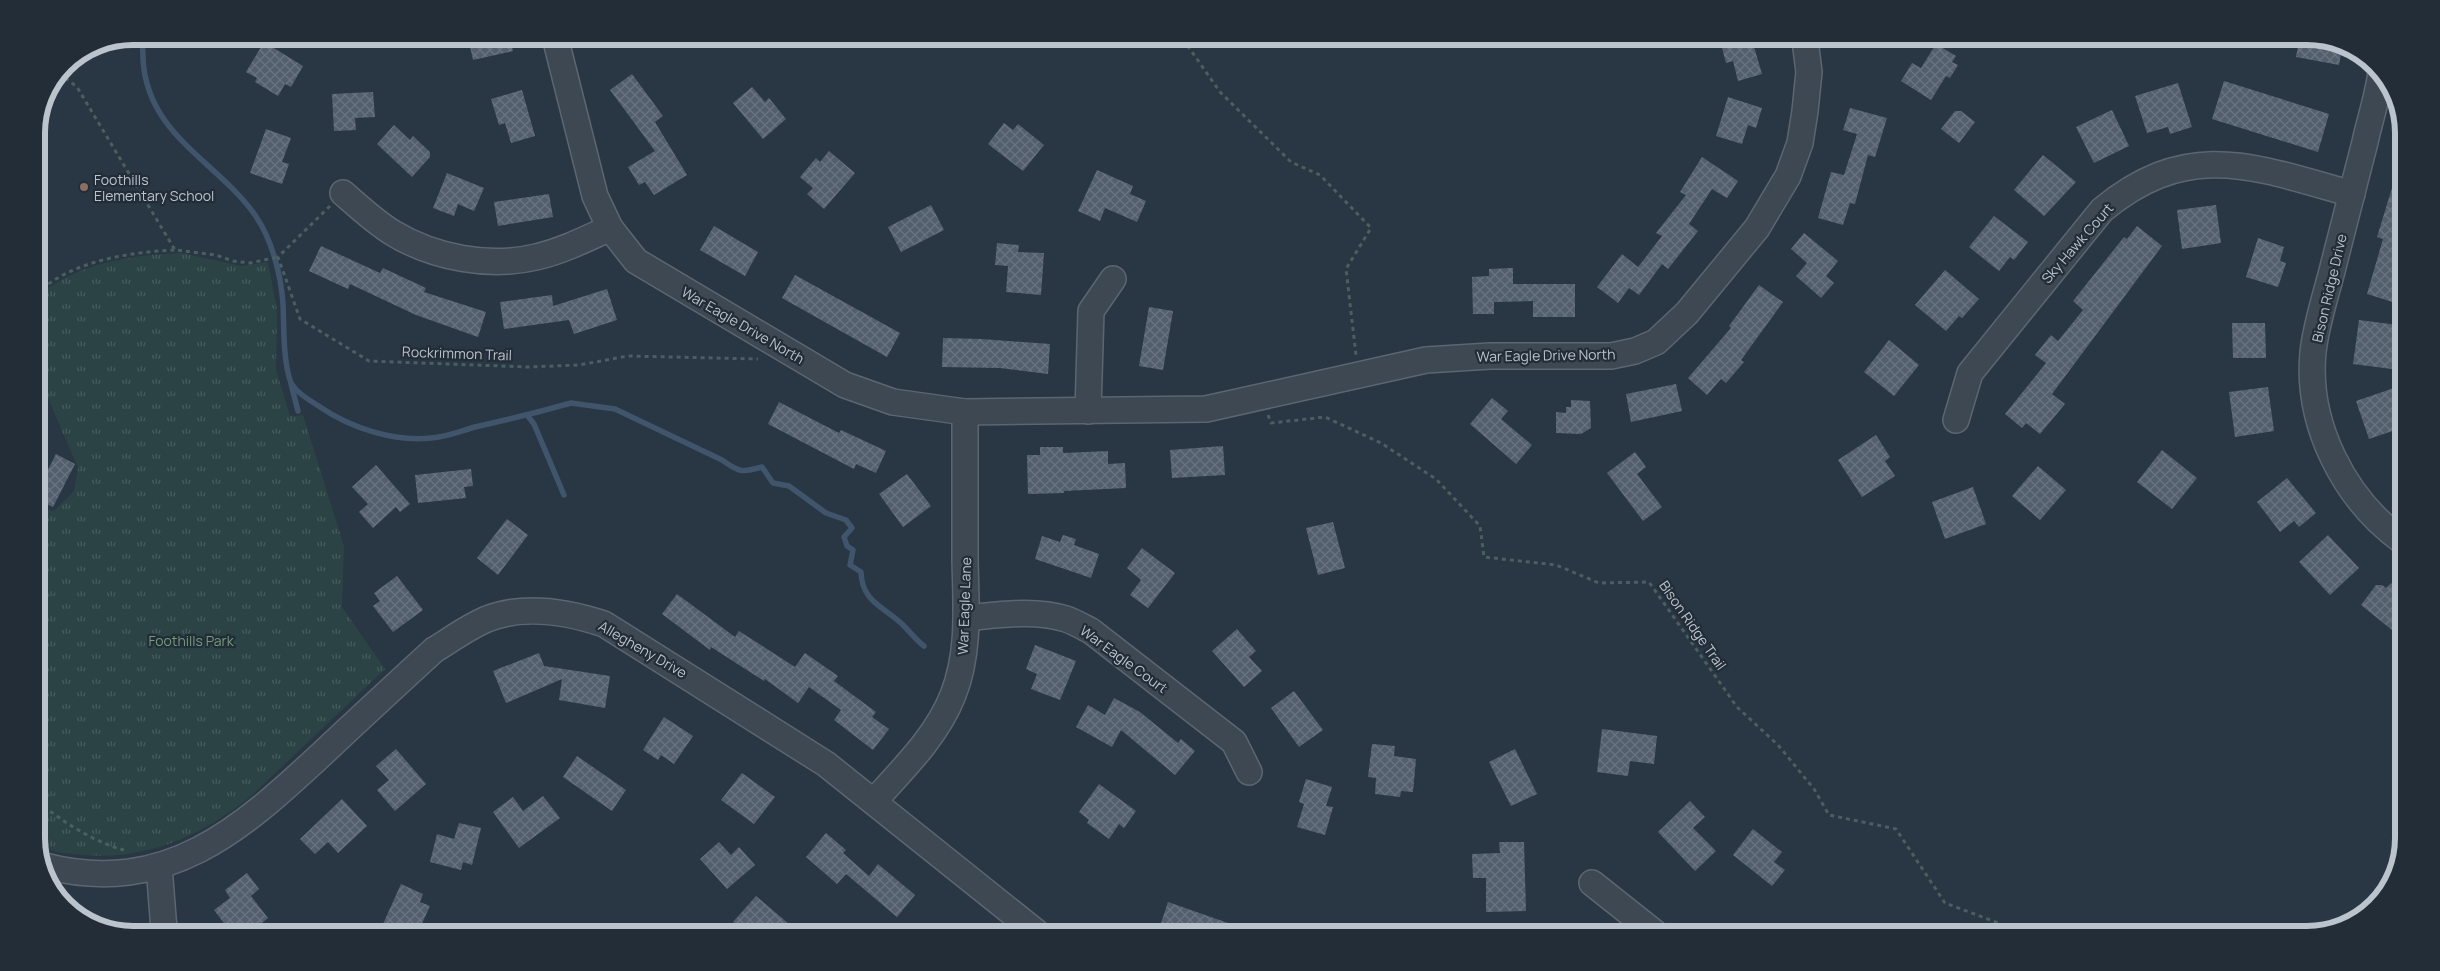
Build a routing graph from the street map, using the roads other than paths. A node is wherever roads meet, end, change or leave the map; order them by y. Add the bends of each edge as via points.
1 (557, 45) edge
2 (1806, 45) edge
3 (2379, 82) edge
4 (343, 193) road end
5 (2352, 194) junction
6 (610, 228) junction
7 (1113, 279) dead end
8 (1088, 411) junction
9 (965, 412) junction
10 (1956, 420) dead end
11 (2395, 535) edge
12 (966, 618) junction
13 (1249, 772) dead end
14 (874, 801) junction
15 (158, 866) junction
16 (50, 867) edge
17 (1592, 883) dead end
18 (164, 926) edge
19 (1029, 926) edge
20 (1646, 926) edge

1 - 6 street, War Eagle Drive North via 595,196
2 - 8 street, War Eagle Drive North via 1809,72 1805,111 1800,143 1788,176 1758,228 1688,313 1656,342 1610,356 1426,360 1206,409
3 - 5 street, Bison Ridge Drive
4 - 6 street via 394,234 418,245 481,261 508,262 537,257
5 - 10 street, Sky Hawk Court via 2234,164 2175,169 2130,189 2102,210 1970,373
5 - 11 street, Bison Ridge Drive via 2321,311 2313,353 2314,386 2320,422 2333,460 2370,513
6 - 9 street, War Eagle Drive North via 636,261 845,386 893,402
7 - 8 street via 1091,311
8 - 9 street, War Eagle Drive North
9 - 12 street, War Eagle Lane
12 - 13 street, War Eagle Court via 1045,615 1066,619 1091,631 1234,742
12 - 14 street, War Eagle Lane via 963,660 949,703 922,746
14 - 15 street, Allegheny Drive via 826,764 604,624 576,615 542,611 514,613 489,618 434,650 268,804 214,843
14 - 19 street, Allegheny Drive
15 - 16 street, Allegheny Drive via 112,873 69,872
15 - 18 street
17 - 20 street

